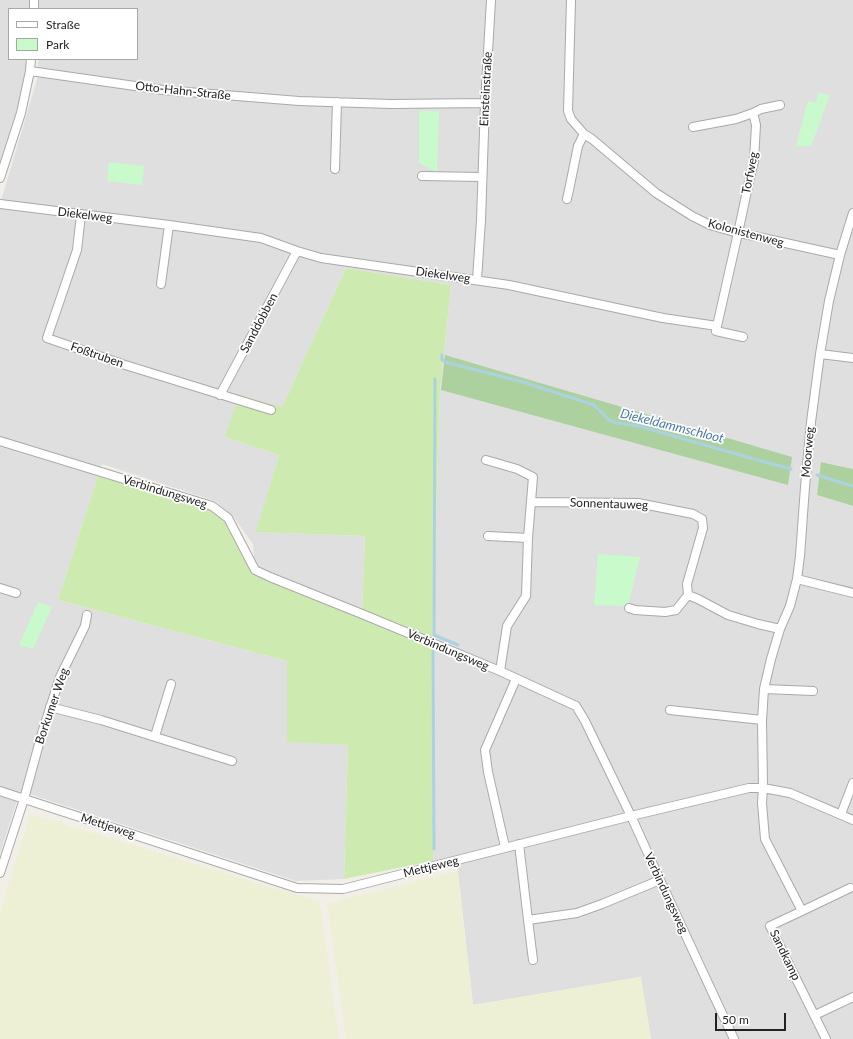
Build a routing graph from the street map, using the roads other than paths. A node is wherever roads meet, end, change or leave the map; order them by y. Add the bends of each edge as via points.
1 (491, 0) edge
2 (571, 0) edge
3 (31, 60) edge
4 (30, 71) junction
5 (337, 102) junction
6 (485, 103) junction
7 (780, 105) dead end
8 (753, 113) junction
9 (693, 127) dead end
10 (584, 134) junction
11 (335, 170) dead end
12 (422, 176) dead end
13 (482, 177) junction
14 (0, 178) edge
15 (567, 199) dead end
16 (0, 204) edge
17 (81, 215) junction
18 (853, 215) edge
19 (169, 225) junction
20 (738, 233) junction
21 (297, 251) junction
22 (840, 255) junction
23 (477, 280) junction
24 (161, 284) dead end
25 (718, 326) junction
26 (743, 337) dead end
27 (820, 354) junction
28 (853, 358) edge
29 (220, 394) junction
30 (271, 410) dead end
31 (0, 442) edge
32 (486, 460) dead end
33 (531, 502) junction
34 (488, 536) dead end
35 (528, 538) junction
36 (797, 579) junction
37 (0, 588) edge
38 (16, 593) dead end
39 (853, 593) edge
40 (688, 595) junction
41 (629, 608) dead end
42 (87, 615) dead end
43 (780, 629) junction
44 (500, 671) junction
45 (516, 679) junction
46 (171, 684) dead end
47 (764, 689) junction
48 (813, 691) dead end
49 (50, 707) junction
50 (670, 710) dead end
51 (762, 720) junction
52 (155, 736) junction
53 (232, 761) dead end
54 (853, 783) edge
55 (763, 788) junction
56 (0, 791) edge
57 (24, 799) junction
58 (841, 814) junction
59 (631, 816) junction
60 (853, 820) edge
61 (519, 844) junction
62 (505, 847) junction
63 (0, 873) edge
64 (660, 880) junction
65 (850, 888) dead end
66 (802, 912) junction
67 (528, 920) junction
68 (533, 960) dead end
69 (853, 996) edge
70 (815, 1015) junction
71 (734, 1039) edge
72 (826, 1039) edge

1 - 6 street, Einsteinstraße
2 - 10 street, Kolonistenweg via 568,111 571,119
3 - 4 street
4 - 5 street, Otto-Hahn-Straße via 163,90
4 - 14 street via 21,112
5 - 6 street, Otto-Hahn-Straße
5 - 11 street
6 - 13 street, Einsteinstraße
7 - 8 street
8 - 9 street
8 - 20 street, Torfweg via 756,125 754,161
10 - 15 street via 578,146
10 - 20 street, Kolonistenweg via 656,193 676,206 710,225
12 - 13 street
13 - 23 street, Einsteinstraße
16 - 17 street, Diekelweg
17 - 19 street, Diekelweg
17 - 29 street, Foßtruben via 77,250 47,338
18 - 22 street, Moorweg
19 - 21 street, Diekelweg via 261,238
19 - 24 street
20 - 22 street, Kolonistenweg
20 - 25 street
21 - 23 street, Diekelweg via 321,258
21 - 29 street, Sanddobben
22 - 27 street, Moorweg
23 - 25 street, Diekelweg via 663,318
25 - 26 street, Diekelweg via 716,330
27 - 28 street
27 - 36 street, Moorweg via 811,422
29 - 30 street, Foßtruben
31 - 44 street, Verbindungsweg via 212,506 228,518 255,570
32 - 33 street via 517,469 533,477
33 - 35 street
33 - 40 street, Sonnentauweg via 638,503 694,514 702,519 703,528 687,584
34 - 35 street
35 - 44 street via 526,596 507,626
36 - 39 street
36 - 43 street, Moorweg via 790,606
37 - 38 street
40 - 41 street via 676,610 665,612
40 - 43 street via 728,614
42 - 49 street, Borkumer Weg via 86,626 60,677
43 - 47 street, Moorweg
44 - 45 street, Verbindungsweg
45 - 59 street, Verbindungsweg via 576,706
45 - 62 street via 485,750
46 - 52 street
47 - 48 street
47 - 51 street, Moorweg
49 - 52 street
49 - 57 street, Borkumer Weg
50 - 51 street
51 - 55 street, Moorweg
52 - 53 street
54 - 58 street
55 - 58 street, Mettjeweg via 790,793
55 - 59 street, Mettjeweg via 748,788
55 - 66 street via 765,839
56 - 57 street, Mettjeweg
57 - 62 street, Mettjeweg via 297,888 343,889
57 - 63 street
58 - 60 street, Mettjeweg
59 - 61 street, Mettjeweg
59 - 64 street, Verbindungsweg
61 - 62 street, Mettjeweg
61 - 67 street
64 - 67 street via 577,913
64 - 71 street, Verbindungsweg
65 - 66 street, Sandkamp
66 - 70 street, Sandkamp via 770,926
67 - 68 street
69 - 70 street
70 - 72 street, Sandkamp

